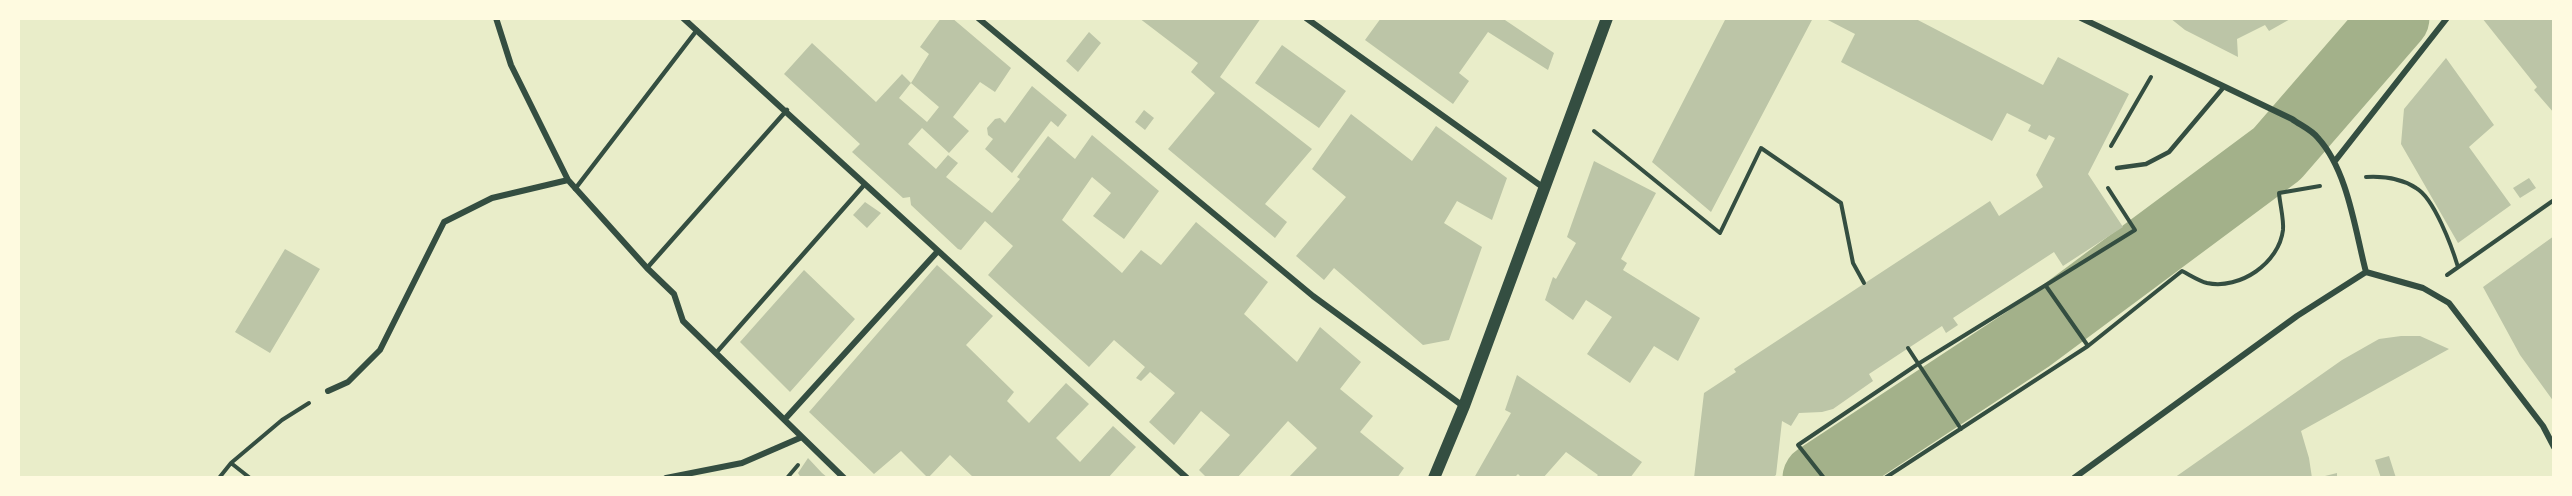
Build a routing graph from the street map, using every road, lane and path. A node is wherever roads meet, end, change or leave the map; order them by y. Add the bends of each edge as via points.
1 (496, 18) edge
2 (684, 18) edge
3 (978, 18) edge
4 (1306, 18) edge
5 (1607, 18) edge
6 (2081, 18) edge
7 (2447, 18) edge
8 (697, 30) junction
9 (2162, 58) junction
10 (2223, 88) junction
11 (787, 110) junction
12 (1572, 114) junction
13 (2109, 150) dead end
14 (2335, 161) junction
15 (2117, 168) dead end
16 (568, 180) junction
17 (2342, 182) junction
18 (865, 184) junction
19 (2107, 187) dead end
20 (1545, 188) junction
21 (575, 189) junction
22 (2554, 200) edge
23 (938, 251) junction
24 (2458, 267) junction
25 (647, 268) junction
26 (2366, 272) junction
27 (1864, 283) dead end
28 (2046, 286) junction
29 (2427, 290) junction
30 (2088, 346) junction
31 (1908, 348) dead end
32 (716, 353) junction
33 (1917, 363) junction
34 (328, 392) joint
35 (1464, 406) junction
36 (784, 419) junction
37 (1961, 429) junction
38 (802, 437) junction
39 (2554, 447) edge
40 (231, 463) junction
41 (219, 478) edge
42 (250, 478) edge
43 (666, 478) edge
44 (843, 478) edge
45 (1187, 478) edge
46 (1434, 478) edge
47 (1824, 478) edge
48 (1885, 478) edge
49 (2074, 478) edge

1 - 16 street via 511,65
2 - 8 street
3 - 35 street via 1313,296
4 - 20 street
5 - 12 main road
6 - 9 street
7 - 14 street
8 - 11 street
8 - 21 lane
9 - 10 street
9 - 13 path
10 - 14 street via 2292,119 2317,136
10 - 15 lane via 2169,152 2146,164
11 - 18 street
11 - 25 lane
12 - 20 main road
12 - 27 path via 1720,233 1761,148 1841,203 1853,263
14 - 17 street
16 - 21 street
16 - 34 street via 492,198 444,222 380,350 348,382
17 - 24 path via 2393,177 2418,188 2451,244
17 - 26 street
17 - 30 path via 2279,193 2283,230 2277,251 2261,268 2238,282 2208,283 2182,271
18 - 23 street
18 - 32 lane
19 - 28 path via 2135,230
20 - 35 main road
21 - 25 street
22 - 24 path
23 - 36 street
23 - 45 street
24 - 29 path
25 - 32 street via 674,294 683,321
26 - 29 street
26 - 49 street via 2297,316
28 - 30 path
28 - 33 path
29 - 39 street via 2456,311 2543,426
30 - 37 path
31 - 33 path
32 - 36 street
33 - 37 path
33 - 47 path via 1798,445
34 - 40 path via 282,420
35 - 46 main road
36 - 38 street
37 - 48 path
38 - 43 street via 742,463
38 - 44 street
40 - 41 path
40 - 42 path

